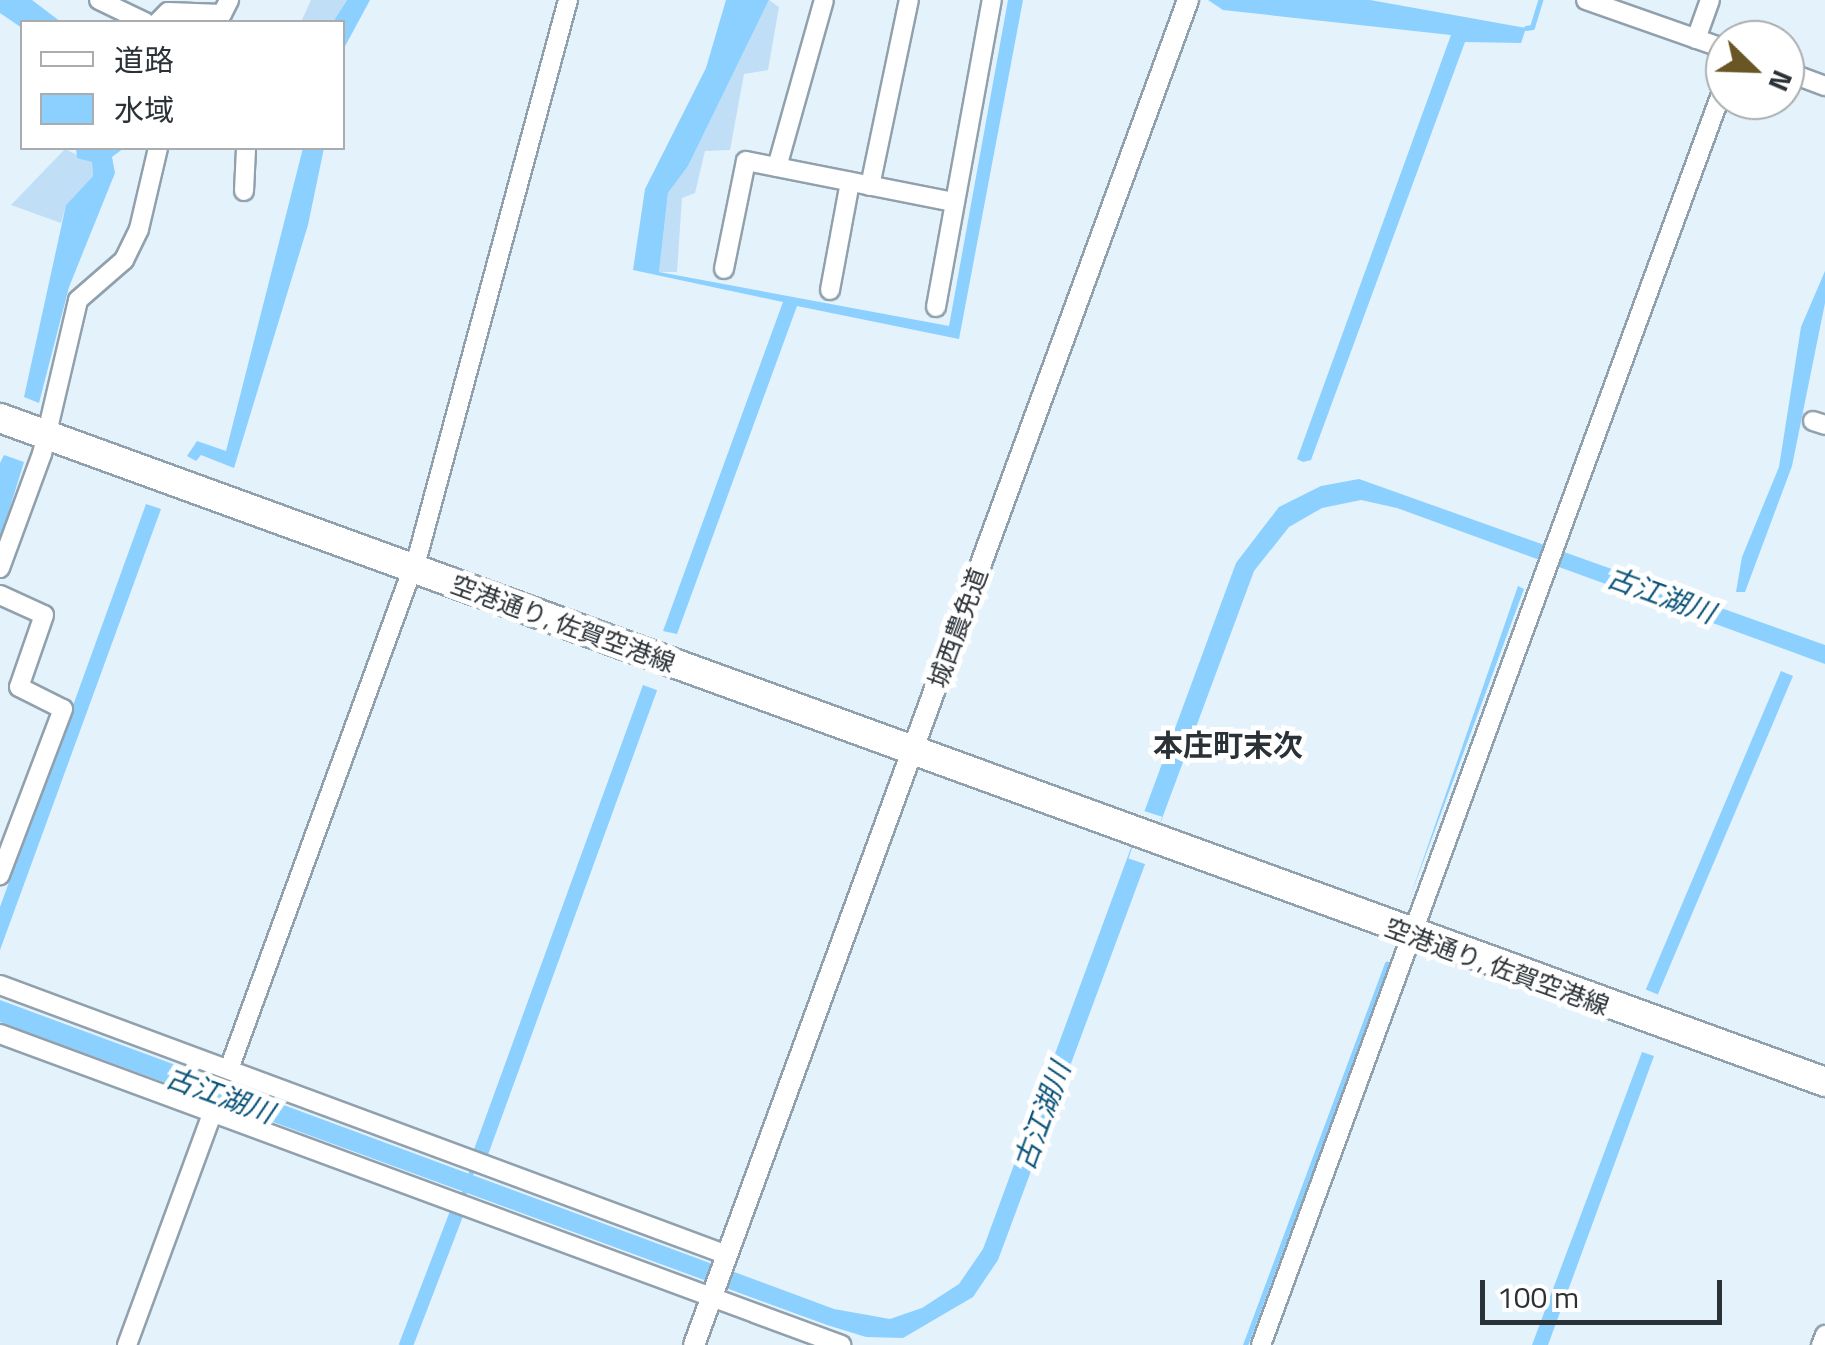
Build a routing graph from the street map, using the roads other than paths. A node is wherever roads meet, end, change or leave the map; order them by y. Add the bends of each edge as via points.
1 (100, 0) edge
2 (229, 0) edge
3 (568, 0) edge
4 (824, 0) edge
5 (908, 0) edge
6 (992, 0) edge
7 (1188, 0) edge
8 (1586, 0) edge
9 (1710, 0) edge
10 (135, 12) edge
11 (160, 20) edge
12 (1696, 39) junction
13 (1705, 42) edge
14 (1711, 120) edge
15 (158, 150) edge
16 (246, 150) edge
17 (776, 167) junction
18 (850, 182) junction
19 (870, 186) junction
20 (244, 191) dead end
21 (954, 202) junction
22 (724, 269) dead end
23 (830, 290) dead end
24 (936, 307) dead end
25 (0, 418) edge
26 (45, 435) junction
27 (0, 568) edge
28 (413, 568) junction
29 (0, 595) edge
30 (912, 754) junction
31 (0, 875) edge
32 (1410, 935) junction
33 (0, 985) edge
34 (0, 1034) edge
35 (229, 1069) junction
36 (1825, 1082) edge
37 (212, 1114) junction
38 (728, 1255) junction
39 (712, 1297) junction
40 (1825, 1334) edge
41 (127, 1345) edge
42 (694, 1345) edge
43 (841, 1345) edge
44 (1261, 1345) edge
45 (1821, 1345) edge

1 - 10 street
2 - 11 street via 222,14 168,12
3 - 28 street
4 - 17 street
5 - 19 street
6 - 21 street
7 - 30 street, 城西農免道
8 - 12 street
9 - 12 street
12 - 13 street
14 - 32 street
15 - 26 street via 139,228 124,260 78,300
16 - 20 street
17 - 18 street
17 - 22 street via 746,161
18 - 19 street
18 - 23 street
19 - 21 street
21 - 24 street
25 - 26 main road, 空港通り, 佐賀空港線
26 - 27 street
26 - 28 main road, 空港通り, 佐賀空港線
28 - 30 main road, 空港通り, 佐賀空港線
28 - 35 street
29 - 31 street via 44,615 19,687 63,709
30 - 32 main road, 空港通り, 佐賀空港線
30 - 38 street, 城西農免道
32 - 36 main road, 空港通り, 佐賀空港線
32 - 44 street
33 - 35 street
34 - 37 street
35 - 38 street
37 - 39 street
37 - 41 street
38 - 39 street, 城西農免道
39 - 42 street
39 - 43 street
40 - 45 street

